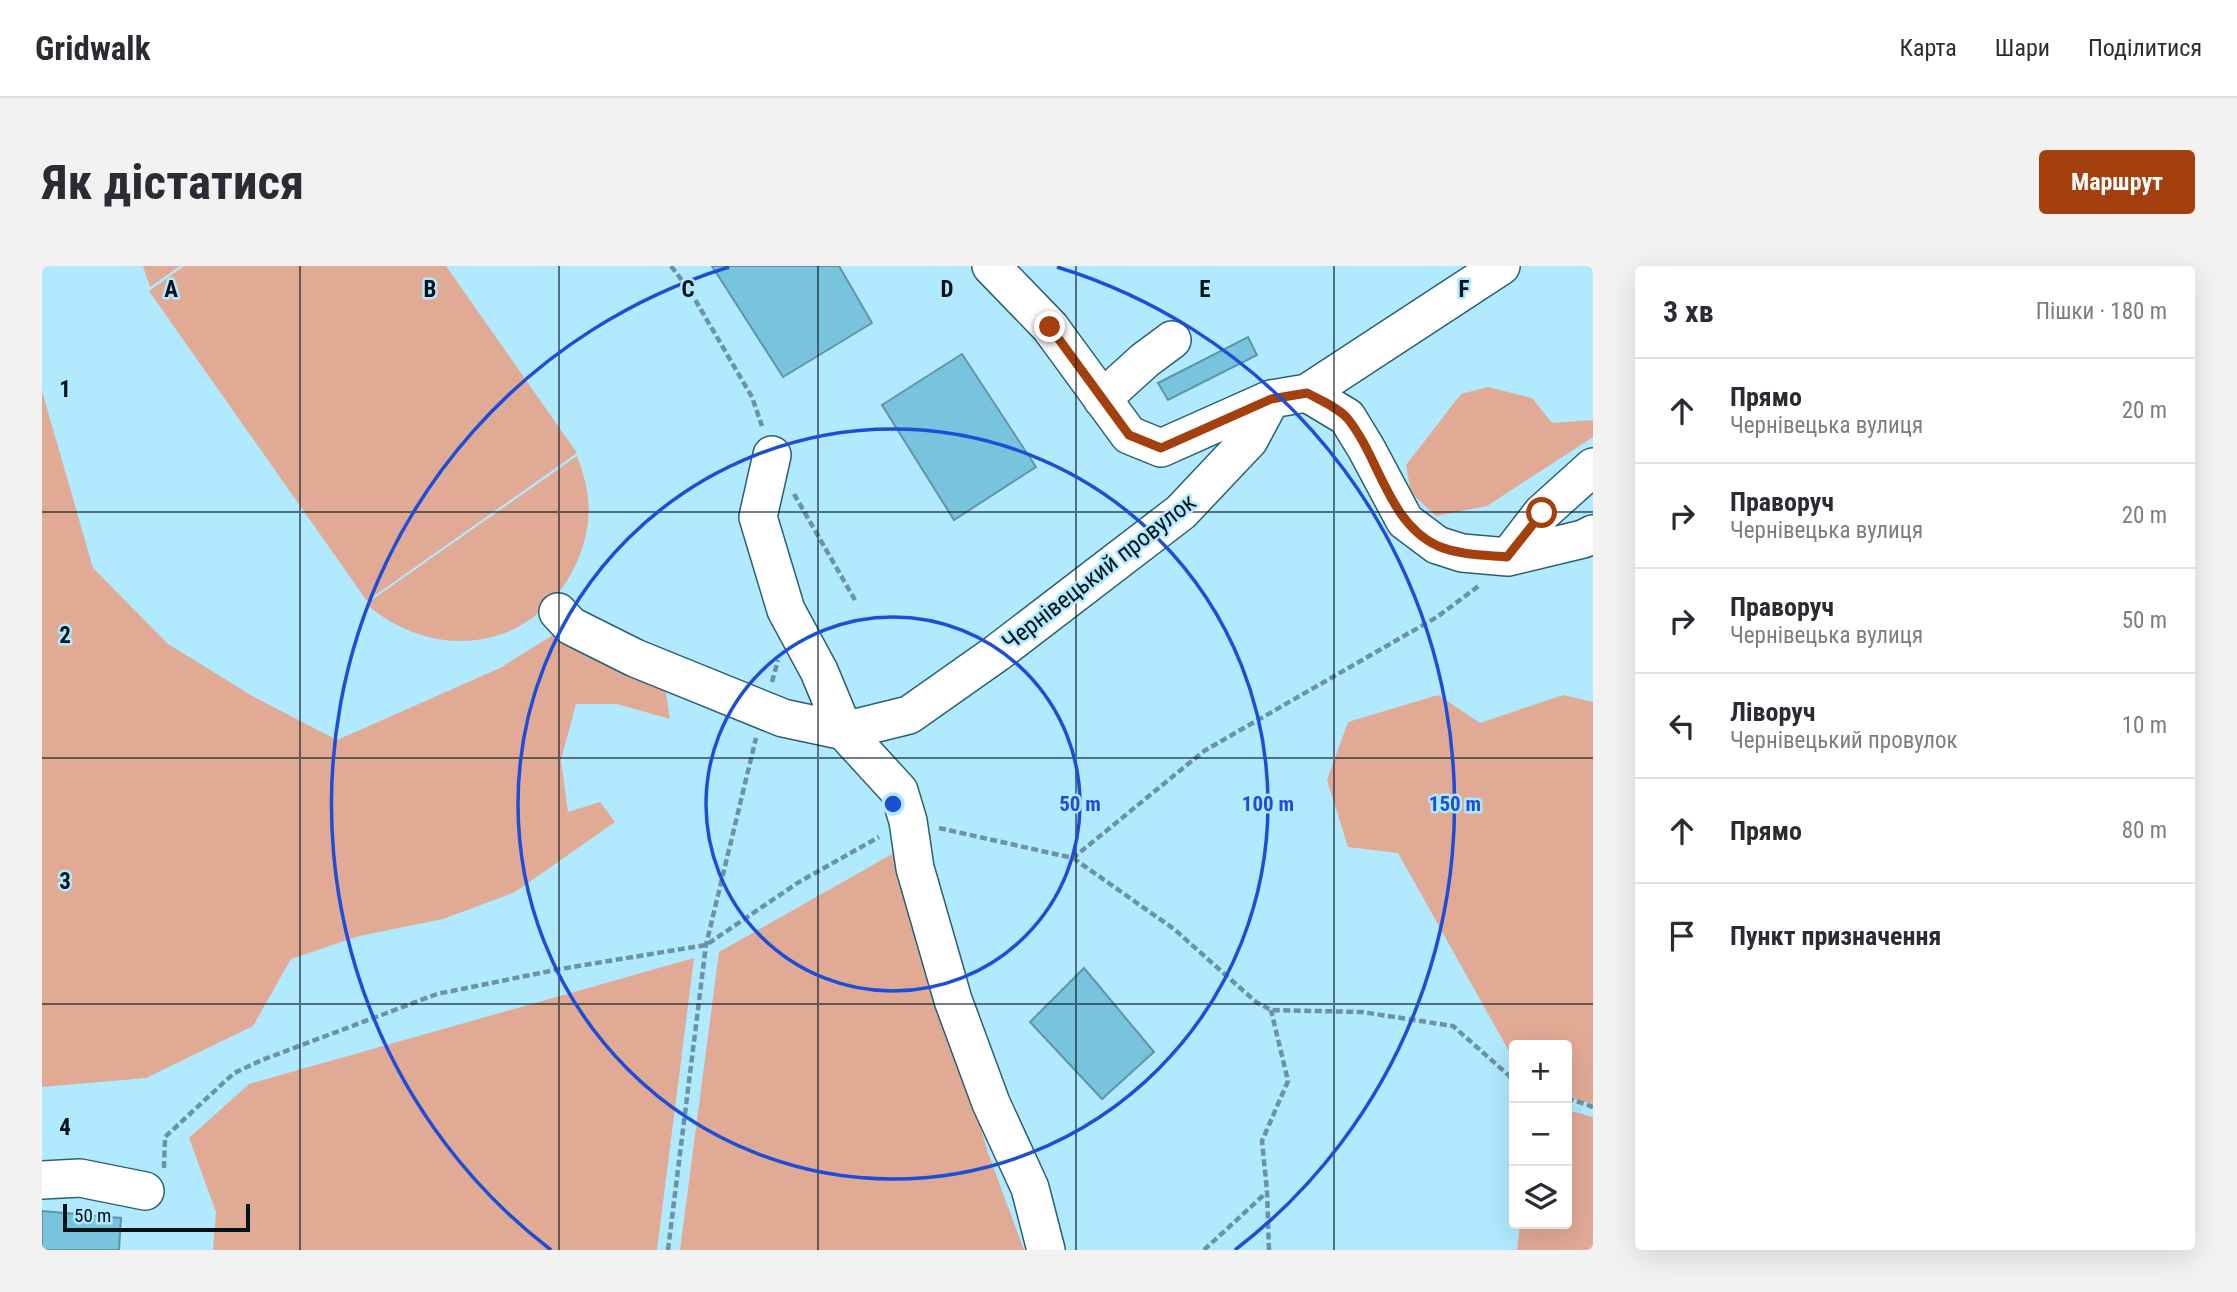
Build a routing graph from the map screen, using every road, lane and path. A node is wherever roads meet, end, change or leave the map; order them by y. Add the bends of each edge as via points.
1 (991, 266) edge
2 (1501, 266) edge
3 (1172, 340) dead end
4 (1307, 393) junction
5 (1102, 399) junction
6 (1271, 399) junction
7 (772, 455) dead end
8 (1593, 467) edge
9 (1593, 534) edge
10 (1507, 557) junction
11 (558, 612) dead end
12 (791, 620) junction
13 (763, 710) junction
14 (844, 731) junction
15 (908, 821) junction
16 (1073, 858) junction
17 (705, 945) junction
18 (1271, 1010) junction
19 (1509, 1076) edge
20 (1572, 1100) edge
21 (1593, 1107) edge
22 (42, 1180) edge
23 (155, 1182) joint
24 (1267, 1191) junction
25 (668, 1250) edge
26 (1046, 1250) edge
27 (1204, 1250) edge
28 (1269, 1250) edge

1 - 5 street via 1050,327
2 - 4 street
3 - 5 street
4 - 6 street
4 - 10 street via 1347,417 1405,522 1437,545 1462,553
5 - 6 street via 1129,435 1161,448
6 - 14 street, Чернівецький провулок via 1249,440 1181,512 909,715
7 - 12 street via 758,517
8 - 10 street via 1542,513
9 - 10 street
10 - 16 path via 1474,591 1437,617 1204,751
11 - 13 street via 571,626 635,659
12 - 13 path
12 - 14 street
13 - 14 street via 783,719
13 - 17 path
14 - 15 street via 899,791
15 - 16 path
15 - 17 path via 799,882
15 - 26 street via 915,868 953,1000 991,1103 1030,1188
16 - 18 path via 1174,929
17 - 23 path via 437,994 262,1060 234,1073 165,1137
17 - 25 path
18 - 19 path via 1362,1012 1453,1026
18 - 24 path via 1288,1082 1262,1140
20 - 21 path
22 - 23 street
24 - 27 path
24 - 28 path

